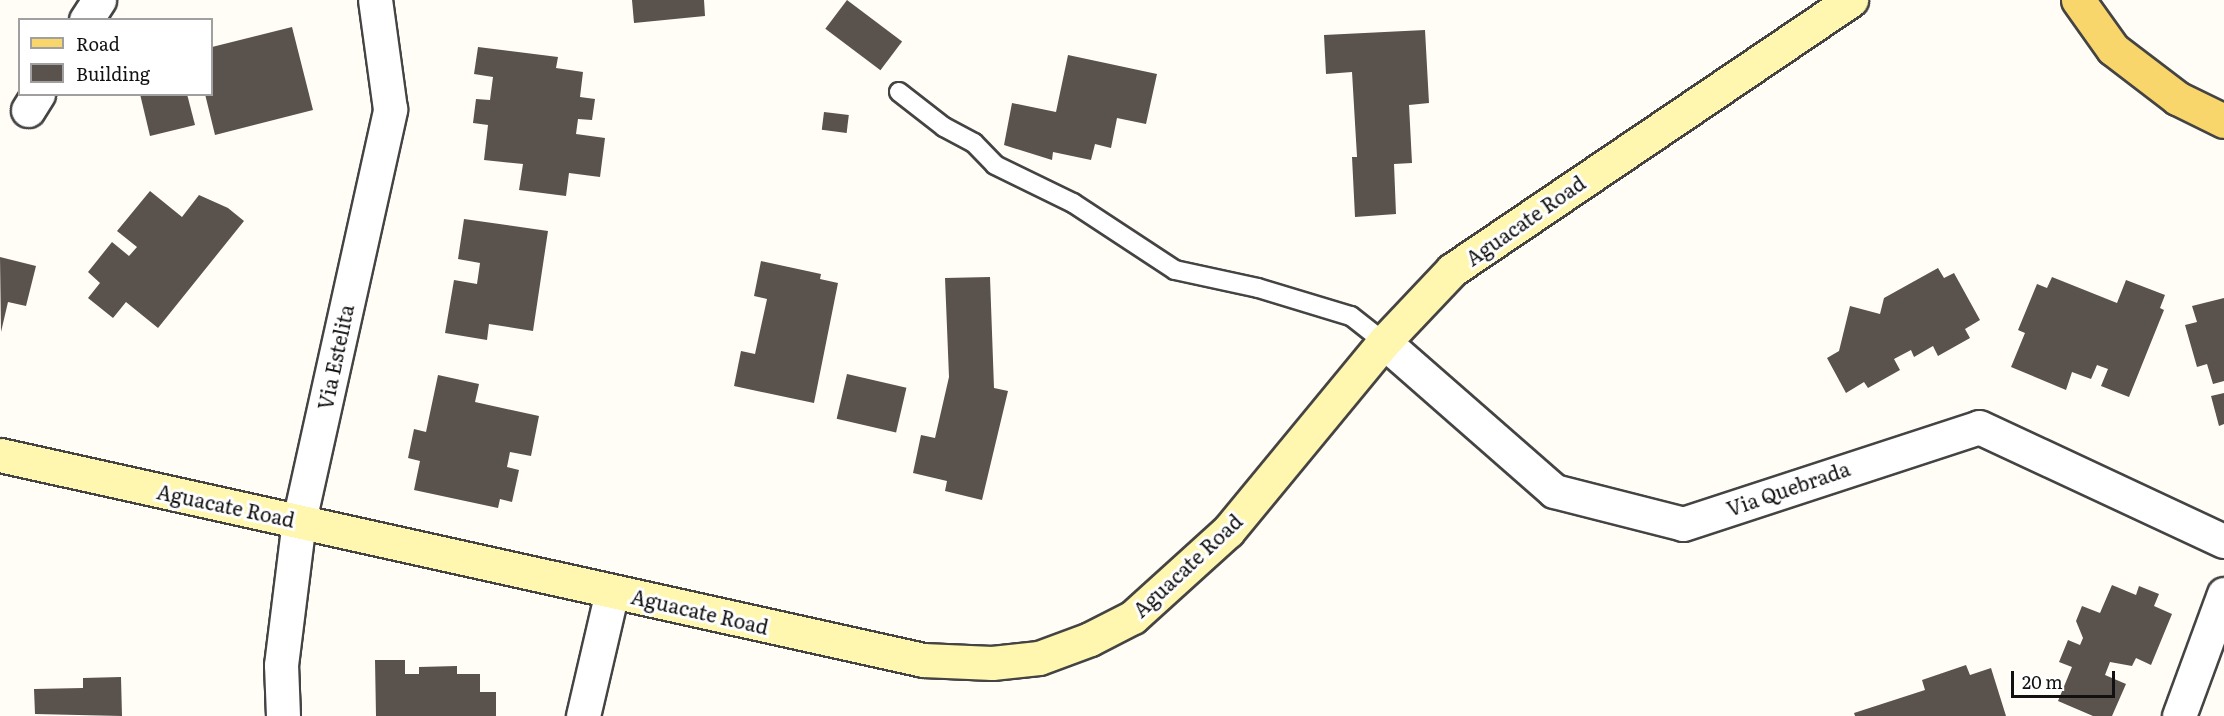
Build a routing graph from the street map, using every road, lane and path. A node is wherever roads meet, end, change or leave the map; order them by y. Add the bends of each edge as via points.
1 (99, 0) edge
2 (375, 0) edge
3 (1851, 0) edge
4 (2078, 0) edge
5 (87, 18) edge
6 (898, 92) dead end
7 (2224, 121) edge
8 (1384, 342) junction
9 (0, 455) edge
10 (299, 521) junction
11 (2224, 541) edge
12 (612, 591) junction
13 (2224, 594) edge
14 (283, 716) edge
15 (583, 716) edge
16 (2179, 716) edge

1 - 5 street
2 - 10 street, Via Estelita via 390,109
3 - 8 street, Aguacate Road via 1452,270
4 - 7 main road via 2113,49 2176,98
6 - 8 lane via 944,128 974,143 995,165 1073,203 1175,270 1258,288 1351,316
8 - 11 street, Via Quebrada via 1554,491 1683,524 1979,427
8 - 12 street, Aguacate Road via 1228,531 1173,582 1133,617 1039,658 992,663 924,660
9 - 10 street, Aguacate Road
10 - 12 street, Aguacate Road
10 - 14 street, Via Estelita via 281,665
12 - 15 street
13 - 16 street

